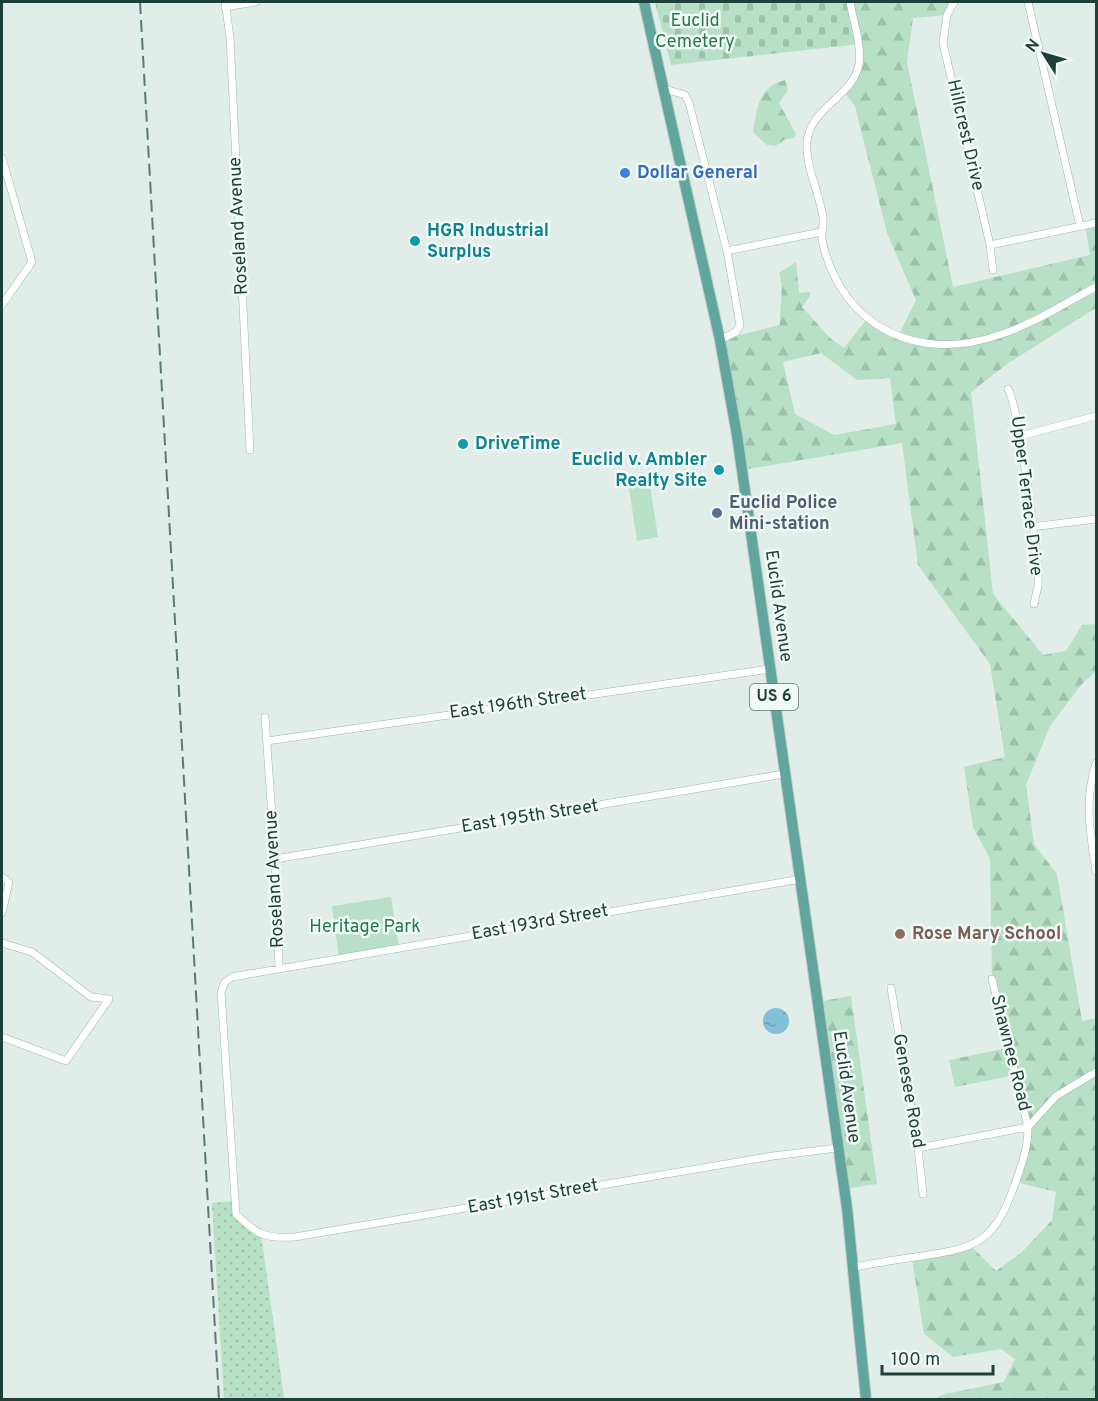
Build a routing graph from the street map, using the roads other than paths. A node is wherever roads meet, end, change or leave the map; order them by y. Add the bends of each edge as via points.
1 (256, 2) edge
2 (644, 2) edge
3 (850, 2) edge
4 (954, 2) edge
5 (1028, 2) edge
6 (225, 4) edge
7 (665, 89) junction
8 (2, 158) edge
9 (1096, 224) edge
10 (1080, 226) junction
11 (821, 232) junction
12 (990, 245) junction
13 (727, 251) junction
14 (993, 270) dead end
15 (1096, 287) edge
16 (2, 305) edge
17 (720, 340) junction
18 (1008, 389) dead end
19 (1096, 416) edge
20 (1020, 436) junction
21 (250, 450) dead end
22 (1096, 519) edge
23 (1031, 527) junction
24 (1034, 604) dead end
25 (770, 669) junction
26 (265, 717) dead end
27 (267, 741) junction
28 (1096, 763) edge
29 (784, 774) junction
30 (275, 859) junction
31 (1096, 871) edge
32 (2, 877) edge
33 (801, 879) junction
34 (2, 913) edge
35 (2, 943) edge
36 (279, 968) junction
37 (992, 979) dead end
38 (891, 988) dead end
39 (2, 1037) edge
40 (1096, 1072) edge
41 (1028, 1127) junction
42 (837, 1148) junction
43 (918, 1148) junction
44 (923, 1194) dead end
45 (236, 1214) joint
46 (854, 1267) junction
47 (866, 1400) edge

1 - 6 street
2 - 7 main road, Euclid Avenue / US 6
3 - 11 street via 859,60 856,73 814,121 807,142 823,217
4 - 12 street, Hillcrest Drive via 947,15 943,43
5 - 10 street
6 - 21 street, Roseland Avenue via 230,37
7 - 13 street via 685,95 689,103
7 - 17 main road, Euclid Avenue / US 6
8 - 16 street via 32,262
9 - 10 street
10 - 12 street
11 - 13 street
11 - 15 street via 827,261 844,295 870,321 910,341 956,344 997,336
12 - 14 street, Hillcrest Drive
13 - 17 street via 740,325 736,332
17 - 25 main road, Euclid Avenue / US 6
18 - 20 street, Upper Terrace Drive
19 - 20 street
20 - 23 street, Upper Terrace Drive
22 - 23 street
23 - 24 street, Upper Terrace Drive via 1038,585
25 - 27 street, East 196th Street
25 - 29 main road, Euclid Avenue / US 6
26 - 27 street, Roseland Avenue
27 - 30 street, Roseland Avenue
28 - 31 street via 1089,786 1088,821
29 - 30 street, East 195th Street
29 - 33 main road, Euclid Avenue / US 6
30 - 36 street, Roseland Avenue
32 - 34 street via 9,882
33 - 36 street, East 193rd Street
33 - 42 main road, Euclid Avenue / US 6
35 - 39 street via 32,952 91,997 109,999 66,1060
36 - 45 street, Roseland Avenue via 232,977 221,992
37 - 41 street, Shawnee Road
38 - 43 street, Genesee Road
40 - 41 street via 1056,1096
41 - 43 street
41 - 46 street via 1028,1146 1008,1204 982,1239 960,1251
42 - 45 street, East 191st Street via 295,1237 267,1237 252,1230
42 - 46 main road, Euclid Avenue / US 6
43 - 44 street, Genesee Road
46 - 47 main road, Euclid Avenue / US 6

